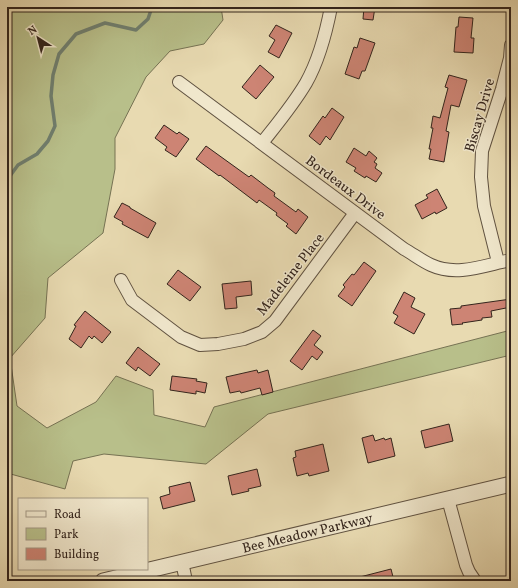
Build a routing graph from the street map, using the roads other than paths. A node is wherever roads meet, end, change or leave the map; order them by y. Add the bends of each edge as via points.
1 (331, 7) edge
2 (511, 45) edge
3 (511, 58) edge
4 (179, 82) dead end
5 (262, 143) junction
6 (355, 213) junction
7 (511, 260) edge
8 (498, 262) junction
9 (121, 280) dead end
10 (511, 484) edge
11 (448, 499) junction
12 (182, 562) junction
13 (103, 581) edge
14 (186, 581) edge
15 (475, 581) edge

1 - 5 street via 319,54 306,82
2 - 3 street, Biscay Drive
3 - 8 street, Biscay Drive via 482,151 484,206
4 - 5 street, Bordeaux Drive
5 - 6 street, Bordeaux Drive
6 - 8 street, Bordeaux Drive via 404,249 431,265 446,270 467,270
6 - 9 street, Madeleine Place via 275,320 262,332 244,339 200,345 181,337 132,300
7 - 8 street, Bordeaux Drive
10 - 11 street, Bee Meadow Parkway
11 - 12 street, Bee Meadow Parkway
11 - 15 street via 466,565
12 - 13 street, Bee Meadow Parkway
12 - 14 street

